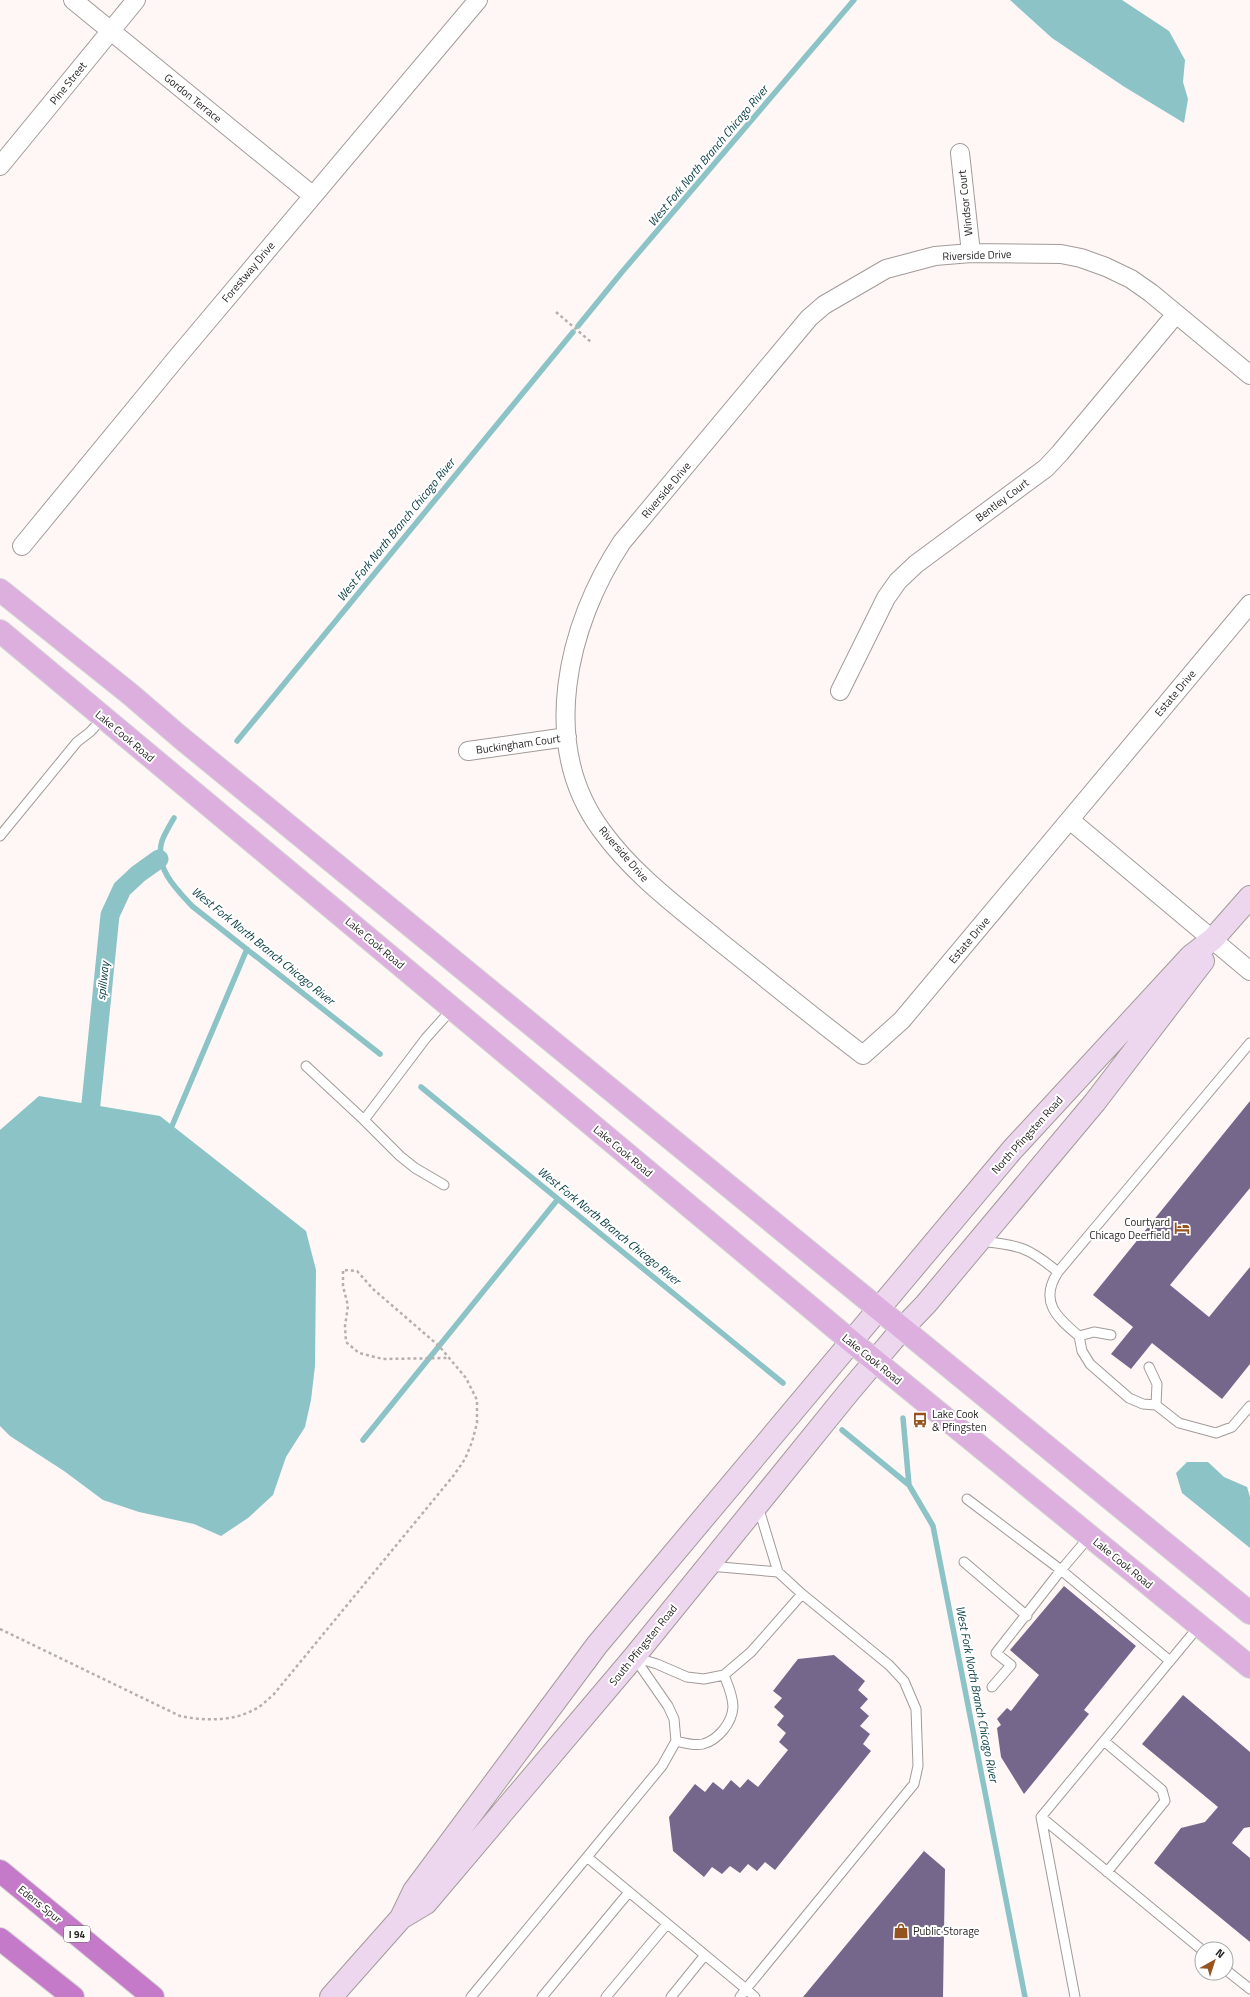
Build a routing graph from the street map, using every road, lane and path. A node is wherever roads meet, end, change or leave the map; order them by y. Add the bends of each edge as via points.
1 (73, 0) edge
2 (136, 0) edge
3 (478, 0) edge
4 (111, 31) junction
5 (960, 153) dead end
6 (0, 166) edge
7 (312, 195) junction
8 (971, 253) junction
9 (556, 312) dead end
10 (1176, 314) junction
11 (591, 342) dead end
12 (1250, 375) edge
13 (22, 546) dead end
14 (0, 590) edge
15 (1250, 604) edge
16 (0, 631) edge
17 (840, 690) dead end
18 (104, 718) junction
19 (567, 737) junction
20 (468, 751) dead end
21 (1070, 820) junction
22 (0, 836) edge
23 (1250, 897) edge
24 (1213, 939) junction
25 (1250, 970) edge
26 (452, 1008) junction
27 (1250, 1043) edge
28 (863, 1055) joint
29 (306, 1066) dead end
30 (364, 1120) junction
31 (444, 1185) dead end
32 (979, 1241) junction
33 (1058, 1272) junction
34 (878, 1309) junction
35 (902, 1329) junction
36 (1111, 1335) dead end
37 (1079, 1336) junction
38 (852, 1342) junction
39 (448, 1358) junction
40 (875, 1361) junction
41 (1149, 1367) dead end
42 (1156, 1404) junction
43 (1250, 1406) edge
44 (967, 1499) dead end
45 (757, 1504) junction
46 (1090, 1536) junction
47 (964, 1562) dead end
48 (707, 1566) junction
49 (1061, 1570) junction
50 (778, 1572) junction
51 (802, 1594) junction
52 (1250, 1613) edge
53 (1027, 1616) junction
54 (1199, 1625) junction
55 (0, 1629) edge
56 (634, 1657) junction
57 (1170, 1661) junction
58 (1250, 1666) edge
59 (724, 1675) junction
60 (992, 1687) dead end
61 (676, 1741) junction
62 (1104, 1741) junction
63 (1041, 1817) junction
64 (588, 1857) junction
65 (0, 1871) edge
66 (1108, 1872) junction
67 (629, 1892) junction
68 (401, 1918) junction
69 (667, 1924) junction
70 (0, 1939) edge
71 (1194, 1943) edge
72 (705, 1956) junction
73 (1234, 1977) edge
74 (746, 1989) junction
75 (1250, 1990) edge
76 (73, 1997) edge
77 (153, 1997) edge
78 (332, 1997) edge
79 (472, 1997) edge
80 (542, 1997) edge
81 (606, 1997) edge
82 (671, 1997) edge
83 (740, 1997) edge
84 (755, 1997) edge
85 (1075, 1997) edge

1 - 4 street, Gordon Terrace
2 - 4 street, Pine Street
3 - 7 street, Forestway Drive
4 - 6 street, Pine Street
4 - 7 street, Gordon Terrace
5 - 8 street, Windsor Court
7 - 13 street, Forestway Drive via 178,354
8 - 10 street, Riverside Drive via 1061,254 1081,258 1131,280
8 - 19 street, Riverside Drive via 935,256 886,269 824,305 809,318 622,542 606,566 592,595 571,659 566,691
9 - 11 path
10 - 12 street, Riverside Drive
10 - 17 street, Bentley Court via 1046,468 916,564 898,581 886,598
14 - 34 main road
15 - 21 street, Estate Drive
16 - 18 main road, Lake Cook Road
18 - 22 lane via 77,742
18 - 26 main road, Lake Cook Road
19 - 20 street, Buckingham Court
19 - 28 street, Riverside Drive via 573,769 582,795 602,831 634,868 820,1023
21 - 24 street
21 - 28 street, Estate Drive via 902,1020
23 - 24 main road, North Pfingsten Road
24 - 25 street
24 - 32 main road, North Pfingsten Road via 1201,964 1095,1102
24 - 34 main road, North Pfingsten Road via 1191,956 1012,1150
26 - 30 lane
26 - 38 main road, Lake Cook Road
27 - 33 lane
29 - 30 lane
30 - 31 lane via 400,1156
32 - 33 lane via 1009,1244 1028,1250
32 - 35 main road, North Pfingsten Road
33 - 37 lane via 1051,1283 1049,1300 1054,1312
34 - 35 main road
34 - 38 main road, North Pfingsten Road
35 - 40 main road, North Pfingsten Road
35 - 52 main road
36 - 37 lane via 1094,1332
37 - 42 lane via 1082,1351 1090,1364 1130,1398 1143,1404
38 - 40 main road, Lake Cook Road
38 - 68 main road, South Pfingsten Road via 597,1645 414,1891
39 - 39 path via 439,1346 356,1271 343,1270 343,1286 348,1306 346,1342 359,1353 382,1359
39 - 55 path via 466,1378 477,1400 477,1423 465,1459 279,1688 257,1708 239,1716 219,1719 180,1716
40 - 45 main road, South Pfingsten Road
40 - 46 main road, Lake Cook Road
41 - 42 lane via 1158,1384
42 - 43 lane via 1179,1423 1216,1433 1232,1427
44 - 49 lane
45 - 48 main road, South Pfingsten Road
45 - 50 lane
46 - 49 lane
46 - 54 main road, Lake Cook Road
47 - 53 lane
48 - 50 lane
48 - 56 main road, South Pfingsten Road
49 - 53 lane
49 - 57 lane
50 - 51 lane
51 - 59 lane via 751,1652
51 - 74 lane via 889,1665 904,1681 916,1710 918,1766 914,1784
53 - 60 lane via 996,1653 1011,1665
54 - 57 lane
54 - 58 main road, Lake Cook Road
56 - 59 lane via 687,1676 704,1679
56 - 61 lane via 668,1706 674,1719
56 - 68 main road, South Pfingsten Road via 426,1903
57 - 62 lane
59 - 61 lane via 733,1707 724,1729 711,1741 702,1744
61 - 64 lane via 662,1766
62 - 63 lane
62 - 66 lane via 1162,1790 1165,1801
63 - 66 lane
63 - 85 lane
64 - 67 lane
64 - 79 lane
65 - 77 highway, Edens Spur / I 94
66 - 71 lane
67 - 69 lane
67 - 80 lane
68 - 78 main road, South Pfingsten Road
69 - 72 lane
69 - 81 lane
70 - 76 highway
72 - 74 lane
72 - 82 lane
73 - 75 lane
74 - 83 lane
74 - 84 lane

